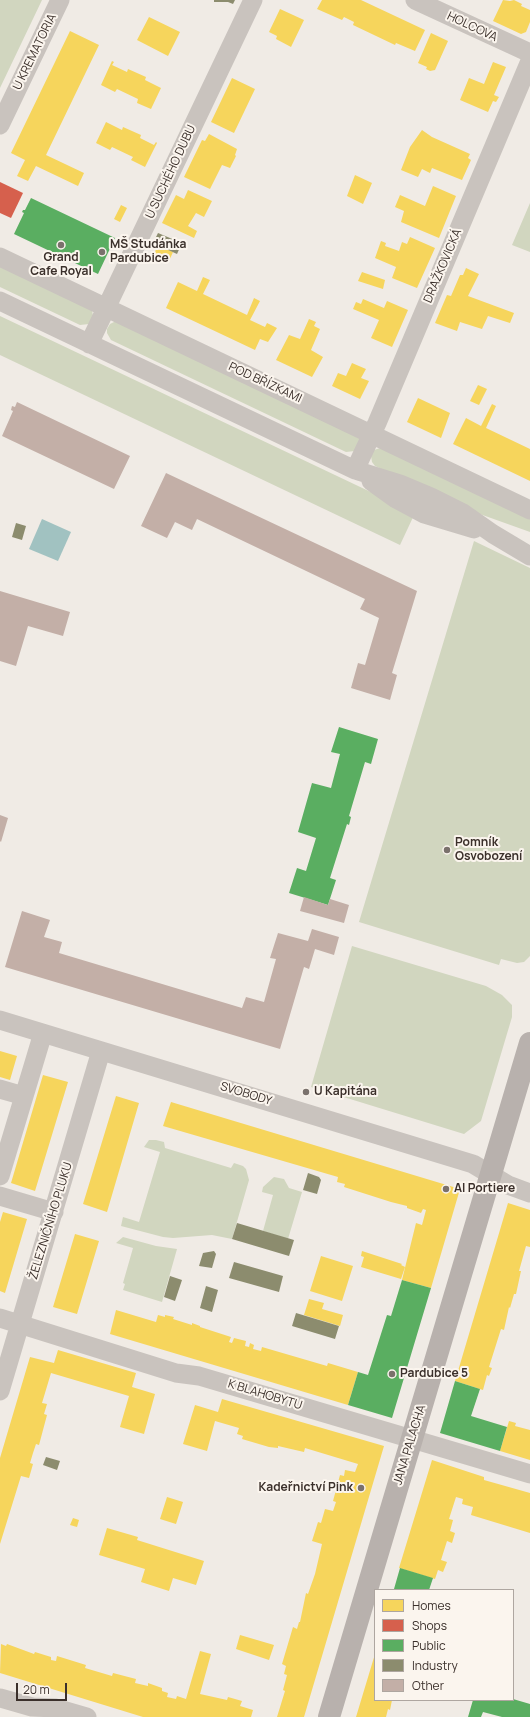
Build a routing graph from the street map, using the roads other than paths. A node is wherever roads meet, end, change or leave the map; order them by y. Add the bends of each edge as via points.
1 (60, 0) edge
2 (253, 0) edge
3 (415, 0) edge
4 (530, 53) edge
5 (530, 61) edge
6 (0, 125) edge
7 (0, 257) edge
8 (0, 301) edge
9 (106, 308) junction
10 (89, 344) junction
11 (372, 434) junction
12 (355, 470) junction
13 (530, 510) edge
14 (493, 534) junction
15 (530, 546) edge
16 (530, 556) edge
17 (0, 1020) edge
18 (43, 1033) junction
19 (530, 1043) edge
20 (101, 1051) junction
21 (0, 1089) edge
22 (24, 1096) junction
23 (491, 1174) junction
24 (0, 1176) edge
25 (530, 1193) edge
26 (0, 1196) edge
27 (54, 1212) junction
28 (0, 1318) edge
29 (20, 1324) junction
30 (0, 1391) edge
31 (412, 1439) junction
32 (530, 1474) edge
33 (0, 1698) edge
34 (87, 1717) edge
35 (329, 1717) edge

1 - 6 street, U KREMATORIA
2 - 9 street, U SUCHÉHO DUBU
3 - 4 street, HOLCOVA
5 - 11 street, DRAŽKOVICKÁ
7 - 9 street, POD BŘÍZKAMI
8 - 10 street
9 - 10 street, U SUCHÉHO DUBU
9 - 11 street, POD BŘÍZKAMI
10 - 12 street
11 - 12 street, DRAŽKOVICKÁ
11 - 13 street, POD BŘÍZKAMI
12 - 14 street via 431,497 463,513
14 - 15 street
14 - 16 street
17 - 18 street, SVOBODY
18 - 20 street, SVOBODY
18 - 22 street
19 - 23 main road, JANA PALACHA
20 - 23 street, SVOBODY via 473,1164
20 - 27 street, ŽELEZNIČNÍHO PLUKU
21 - 22 street
22 - 24 street
23 - 25 street, SVOBODY via 508,1185
23 - 31 main road, JANA PALACHA
26 - 27 street
27 - 29 street, ŽELEZNIČNÍHO PLUKU
28 - 29 street, K BLAHOBYTU
29 - 30 street, ŽELEZNIČNÍHO PLUKU
29 - 31 street, K BLAHOBYTU via 176,1373 199,1376
31 - 32 street, K BLAHOBYTU
31 - 35 main road, JANA PALACHA
33 - 34 street via 32,1707 56,1708

